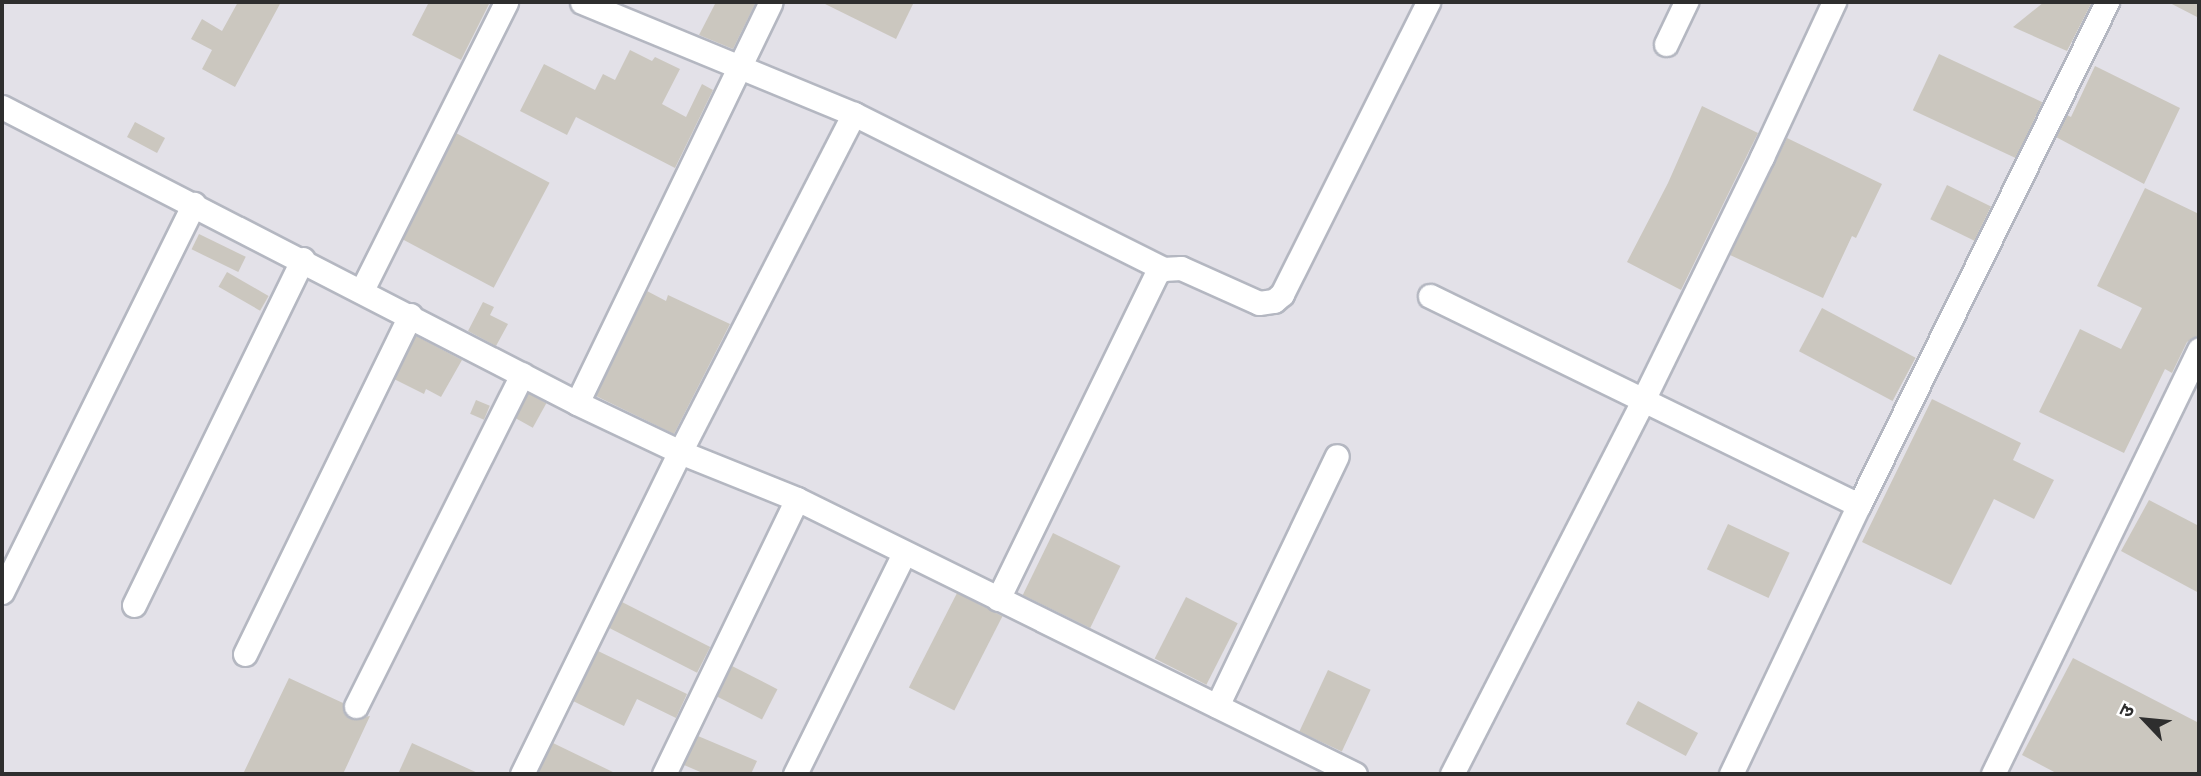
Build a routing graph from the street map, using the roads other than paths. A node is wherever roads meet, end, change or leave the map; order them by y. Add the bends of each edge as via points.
1 (506, 2) edge
2 (582, 2) edge
3 (771, 2) edge
4 (1428, 2) edge
5 (1686, 2) edge
6 (1834, 2) edge
7 (2107, 2) edge
8 (1666, 44) dead end
9 (740, 65) junction
10 (2, 107) edge
11 (854, 114) junction
12 (194, 204) junction
13 (303, 259) junction
14 (1163, 268) junction
15 (362, 290) junction
16 (1430, 296) dead end
17 (410, 315) junction
18 (2199, 349) edge
19 (522, 374) junction
20 (1643, 400) junction
21 (577, 402) junction
22 (680, 452) junction
23 (1336, 456) dead end
24 (797, 499) junction
25 (1859, 505) junction
26 (904, 553) junction
27 (2, 592) edge
28 (999, 599) junction
29 (134, 605) dead end
30 (245, 654) dead end
31 (356, 706) dead end
32 (1217, 706) junction
33 (522, 774) edge
34 (664, 774) edge
35 (795, 774) edge
36 (1355, 774) edge
37 (1452, 774) edge
38 (1731, 774) edge
39 (1993, 774) edge

1 - 15 lane
2 - 9 lane
3 - 9 lane
4 - 14 lane via 1282,294 1274,301 1259,303 1181,268
5 - 8 lane
6 - 20 lane
7 - 25 lane
9 - 11 lane
9 - 21 lane
10 - 12 lane
11 - 14 lane
11 - 22 lane
12 - 13 lane
12 - 27 lane
13 - 15 lane
13 - 29 lane
14 - 28 lane via 1151,282
15 - 17 lane
16 - 20 lane
17 - 19 lane
17 - 30 lane
18 - 39 lane
19 - 21 lane
19 - 31 lane
20 - 25 lane
20 - 37 lane
21 - 22 lane
22 - 24 lane
22 - 33 lane
23 - 32 lane
24 - 26 lane
24 - 34 lane
25 - 38 lane
26 - 28 lane
26 - 35 lane
28 - 32 lane
32 - 36 lane

